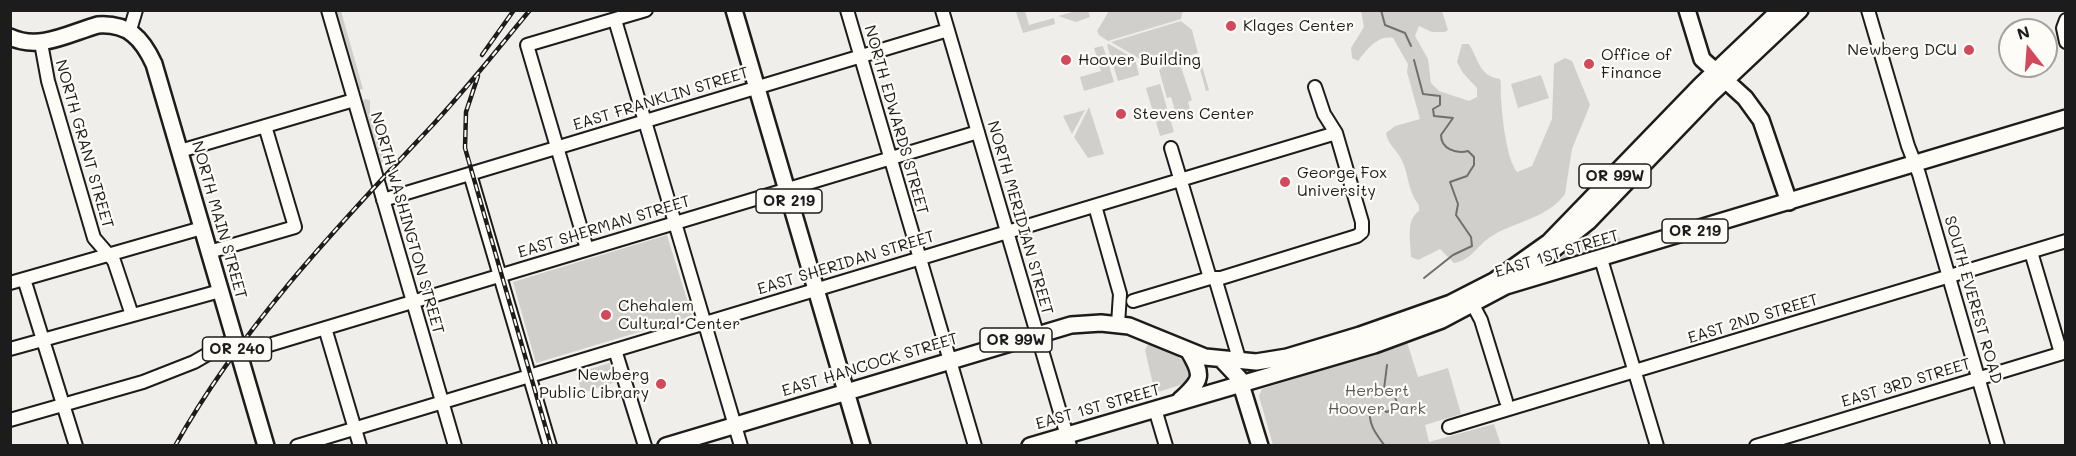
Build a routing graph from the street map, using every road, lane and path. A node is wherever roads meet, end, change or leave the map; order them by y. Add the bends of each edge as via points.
1 (136, 10) edge
2 (328, 10) edge
3 (646, 10) edge
4 (734, 10) edge
5 (847, 10) edge
6 (942, 10) edge
7 (1687, 10) edge
8 (1780, 10) edge
9 (1800, 10) edge
10 (1868, 10) edge
11 (615, 20) junction
12 (2066, 20) edge
13 (130, 30) junction
14 (948, 30) junction
15 (10, 37) edge
16 (2066, 42) edge
17 (41, 43) junction
18 (861, 56) junction
19 (1720, 76) junction
20 (1315, 87) dead end
21 (757, 88) junction
22 (354, 100) junction
23 (2066, 118) edge
24 (645, 121) junction
25 (265, 126) junction
26 (978, 132) junction
27 (1336, 133) junction
28 (557, 148) junction
29 (1171, 148) dead end
30 (180, 151) junction
31 (890, 158) junction
32 (1915, 164) junction
33 (470, 174) junction
34 (1181, 179) junction
35 (786, 189) junction
36 (383, 200) junction
37 (1789, 202) junction
38 (1095, 206) junction
39 (675, 223) junction
40 (202, 228) junction
41 (1007, 232) junction
42 (2066, 241) edge
43 (587, 249) junction
44 (209, 252) junction
45 (2031, 252) junction
46 (108, 255) junction
47 (920, 258) junction
48 (1601, 259) junction
49 (500, 276) junction
50 (1949, 277) junction
51 (1212, 278) junction
52 (24, 279) junction
53 (1506, 279) junction
54 (10, 283) edge
55 (816, 290) junction
56 (220, 291) junction
57 (1132, 301) dead end
58 (413, 302) junction
59 (1473, 305) junction
60 (132, 315) junction
61 (704, 323) junction
62 (1118, 324) junction
63 (325, 328) junction
64 (1037, 334) junction
65 (234, 339) junction
66 (43, 340) junction
67 (10, 349) edge
68 (615, 350) junction
69 (1188, 351) junction
70 (2063, 352) edge
71 (239, 354) junction
72 (1287, 357) junction
73 (950, 360) junction
74 (1222, 360) junction
75 (1240, 362) junction
76 (1635, 372) junction
77 (529, 376) junction
78 (1979, 378) junction
79 (1242, 384) junction
80 (845, 392) junction
81 (1506, 401) dead end
82 (442, 402) junction
83 (1177, 402) junction
84 (65, 405) junction
85 (1155, 409) junction
86 (10, 420) edge
87 (734, 425) junction
88 (1449, 427) dead end
89 (355, 428) junction
90 (1068, 440) edge
91 (76, 446) edge
92 (266, 446) edge
93 (297, 446) edge
94 (360, 446) edge
95 (455, 446) edge
96 (550, 446) edge
97 (645, 446) edge
98 (666, 446) edge
99 (741, 446) edge
100 (862, 446) edge
101 (975, 446) edge
102 (1030, 446) edge
103 (1166, 446) edge
104 (1260, 446) edge
105 (1657, 446) edge
106 (1755, 446) edge
107 (1998, 446) edge

1 - 13 street
2 - 22 street, NORTH WASHINGTON STREET
3 - 11 street
4 - 21 main road, OR 219
5 - 18 street, NORTH EDWARDS STREET
6 - 14 street, NORTH MERIDIAN STREET
7 - 19 main road via 1701,57
8 - 19 main road, OR 99W
9 - 19 main road, OR 99W
10 - 32 street, SOUTH EVEREST ROAD
11 - 24 street
11 - 28 street via 527,45
12 - 16 street
13 - 17 main road via 98,25
13 - 30 main road, NORTH MAIN STREET / OR 240 via 154,64
14 - 18 street, EAST FRANKLIN STREET
14 - 26 street, NORTH MERIDIAN STREET
15 - 17 main road via 24,43
17 - 46 street, NORTH GRANT STREET via 48,81 94,238
18 - 21 street, EAST FRANKLIN STREET
18 - 31 street, NORTH EDWARDS STREET
19 - 37 main road via 1745,98 1761,120
19 - 53 main road, OR 99W via 1588,222 1554,252
20 - 27 street via 1324,114
21 - 24 street, EAST FRANKLIN STREET
21 - 35 main road, OR 219
22 - 25 street
22 - 36 street, NORTH WASHINGTON STREET
23 - 32 main road, EAST 1ST STREET / OR 219
24 - 28 street, EAST FRANKLIN STREET
24 - 39 street
25 - 30 street
25 - 44 street via 295,227
26 - 31 street, EAST SHERMAN STREET
26 - 41 street, NORTH MERIDIAN STREET
27 - 34 street, EAST SHERIDAN STREET
27 - 51 street via 1362,232
28 - 33 street, EAST FRANKLIN STREET
28 - 43 street
29 - 34 street
30 - 40 main road, NORTH MAIN STREET / OR 240
31 - 35 street, EAST SHERMAN STREET
31 - 47 street, NORTH EDWARDS STREET
32 - 37 main road, EAST 1ST STREET / OR 219
32 - 50 street, SOUTH EVEREST ROAD
33 - 36 street, EAST FRANKLIN STREET
33 - 49 street
34 - 38 street, EAST SHERIDAN STREET
34 - 51 street
35 - 39 street, EAST SHERMAN STREET
35 - 55 main road, OR 219
36 - 58 street, NORTH WASHINGTON STREET
37 - 48 main road, EAST 1ST STREET / OR 219
38 - 41 street, EAST SHERIDAN STREET
38 - 62 street via 1120,294
39 - 43 street, EAST SHERMAN STREET
39 - 61 street
40 - 44 main road, NORTH MAIN STREET / OR 240
40 - 46 street
41 - 47 street, EAST SHERIDAN STREET
41 - 64 street, NORTH MERIDIAN STREET
42 - 45 street, EAST 2ND STREET
43 - 49 street, EAST SHERMAN STREET
44 - 56 main road, NORTH MAIN STREET / OR 240
45 - 50 street, EAST 2ND STREET
45 - 70 street
46 - 52 street
46 - 60 street, NORTH GRANT STREET via 117,266
47 - 55 street, EAST SHERIDAN STREET
47 - 73 street, NORTH EDWARDS STREET
48 - 53 main road, EAST 1ST STREET / OR 219
48 - 76 street
49 - 58 street, EAST SHERMAN STREET
49 - 77 street
50 - 76 street, EAST 2ND STREET
50 - 78 street, SOUTH EVEREST ROAD
51 - 57 street
51 - 75 street
52 - 54 street
52 - 66 street
53 - 59 main road, EAST 1ST STREET / OR 99W
53 - 72 main road, EAST 1ST STREET / OR 99W via 1415,317
55 - 61 street, EAST SHERIDAN STREET
55 - 80 main road, OR 219
56 - 60 street
56 - 65 main road, NORTH MAIN STREET / OR 240
58 - 63 street, EAST SHERMAN STREET
58 - 82 street, NORTH WASHINGTON STREET
59 - 79 main road, EAST 1ST STREET / OR 99W via 1401,336
59 - 81 street
60 - 66 street
61 - 68 street, EAST SHERIDAN STREET
61 - 87 street
62 - 64 main road, EAST HANCOCK STREET / OR 99W via 1080,324
62 - 69 main road, EAST HANCOCK STREET / OR 99W via 1158,336
63 - 71 street, EAST SHERMAN STREET
63 - 89 street
64 - 73 main road, EAST HANCOCK STREET / OR 99W
64 - 90 street, NORTH MERIDIAN STREET
65 - 71 main road, NORTH MAIN STREET / OR 240
65 - 84 street via 178,369
66 - 67 street
66 - 84 street
68 - 77 street, EAST SHERIDAN STREET
68 - 97 street
69 - 74 main road, EAST 1ST STREET / OR 99W
69 - 83 main road via 1199,377
70 - 78 street, EAST 3RD STREET
71 - 92 main road, NORTH MAIN STREET / OR 240
72 - 75 main road, EAST 1ST STREET / OR 99W
72 - 79 main road via 1251,375
73 - 80 main road, EAST HANCOCK STREET / OR 99W
73 - 101 street, NORTH EDWARDS STREET
74 - 75 main road, EAST 1ST STREET / OR 99W
74 - 79 main road
76 - 88 street, EAST 2ND STREET
76 - 105 street
77 - 82 street, EAST SHERIDAN STREET
77 - 96 street
78 - 106 street, EAST 3RD STREET
78 - 107 street, SOUTH EVEREST ROAD
79 - 83 main road, EAST 1ST STREET / OR 99W
79 - 104 main road
80 - 87 main road, EAST HANCOCK STREET / OR 99W
80 - 100 main road, OR 219
82 - 89 street, EAST SHERIDAN STREET
82 - 95 street, NORTH WASHINGTON STREET
83 - 85 main road, EAST 1ST STREET / OR 99W
84 - 86 street
84 - 91 street
85 - 90 main road, EAST 1ST STREET / OR 99W
85 - 103 street
87 - 98 main road, EAST HANCOCK STREET / OR 99W
87 - 99 street
89 - 93 street, EAST SHERIDAN STREET
89 - 94 street
90 - 102 main road, EAST 1ST STREET / OR 99W

